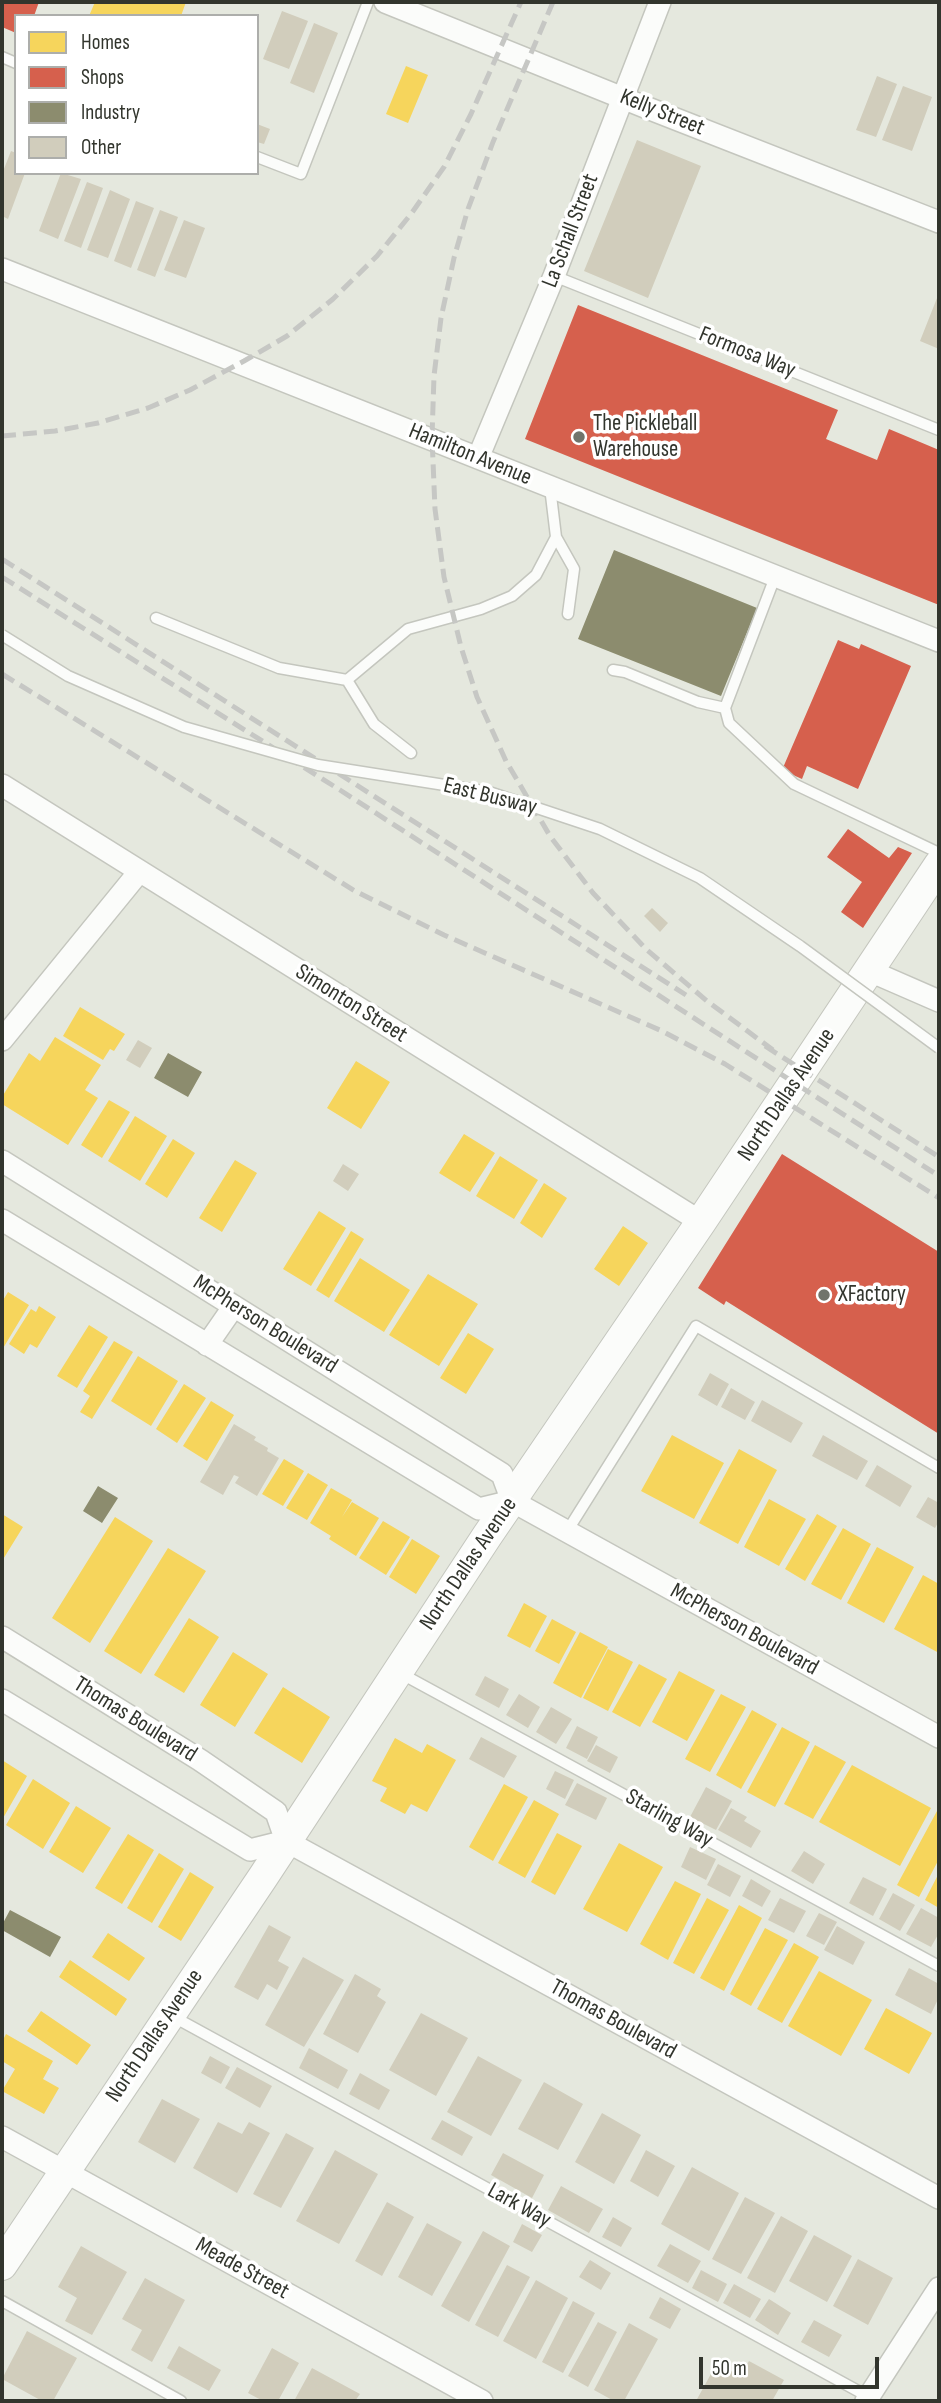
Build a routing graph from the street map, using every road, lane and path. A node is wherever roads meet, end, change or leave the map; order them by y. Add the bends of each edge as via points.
1 (368, 2) edge
2 (385, 2) edge
3 (660, 2) edge
4 (622, 98) junction
5 (259, 158) edge
6 (939, 222) edge
7 (2, 269) edge
8 (554, 276) junction
9 (939, 430) edge
10 (478, 458) junction
11 (550, 487) junction
12 (556, 537) junction
13 (775, 577) junction
14 (568, 614) dead end
15 (156, 618) dead end
16 (2, 635) edge
17 (939, 641) edge
18 (613, 670) dead end
19 (347, 680) junction
20 (725, 708) junction
21 (411, 753) dead end
22 (2, 785) edge
23 (939, 853) edge
24 (939, 865) edge
25 (139, 872) junction
26 (870, 971) junction
27 (939, 1001) edge
28 (2, 1040) edge
29 (939, 1048) edge
30 (2, 1161) edge
31 (2, 1220) edge
32 (701, 1222) junction
33 (234, 1306) junction
34 (207, 1345) junction
35 (939, 1468) edge
36 (512, 1502) junction
37 (566, 1533) junction
38 (2, 1637) edge
39 (398, 1672) junction
40 (2, 1700) edge
41 (939, 1737) edge
42 (286, 1841) junction
43 (939, 1966) edge
44 (169, 2015) junction
45 (2, 2137) edge
46 (63, 2171) junction
47 (939, 2198) edge
48 (2, 2265) edge
49 (939, 2288) edge
50 (2, 2301) edge
51 (868, 2399) edge
52 (181, 2401) edge
53 (482, 2401) edge

1 - 5 lane via 301,174
2 - 4 street, Kelly Street
3 - 4 street, La Schall Street
4 - 6 street, Kelly Street
4 - 8 street, La Schall Street
7 - 10 street, Hamilton Avenue
8 - 9 lane, Formosa Way
8 - 10 street, La Schall Street
10 - 11 street, Hamilton Avenue
11 - 12 lane
11 - 13 street, Hamilton Avenue
12 - 14 lane via 574,569
12 - 19 lane via 536,575 512,596 408,629
13 - 17 street, Hamilton Avenue
13 - 20 lane
15 - 19 lane via 279,668
16 - 29 lane, East Busway, bridge via 68,676 184,727 318,765 489,792 600,828 700,878
18 - 20 lane
19 - 21 lane via 374,724
20 - 23 lane via 729,723 794,784
22 - 25 street, Simonton Street
24 - 26 main road, North Dallas Avenue
25 - 28 street
25 - 32 street, Simonton Street
26 - 27 street
26 - 32 main road, North Dallas Avenue
30 - 33 street, McPherson Boulevard
31 - 34 street, McPherson Boulevard
32 - 36 main road, North Dallas Avenue
33 - 34 street
33 - 36 street, McPherson Boulevard via 502,1474
34 - 36 street, McPherson Boulevard via 479,1509
35 - 37 lane via 696,1326
36 - 37 street, McPherson Boulevard
36 - 39 main road, North Dallas Avenue
37 - 41 street, McPherson Boulevard
38 - 42 street, Thomas Boulevard via 276,1812
39 - 42 main road, North Dallas Avenue
39 - 43 lane, Starling Way
40 - 42 street via 250,1850
42 - 44 main road, North Dallas Avenue
42 - 47 street, Thomas Boulevard
44 - 46 main road, North Dallas Avenue
44 - 51 lane, Lark Way
45 - 46 street, Meade Street
46 - 48 main road, North Dallas Avenue
46 - 53 street, Meade Street
49 - 51 street
50 - 52 lane

